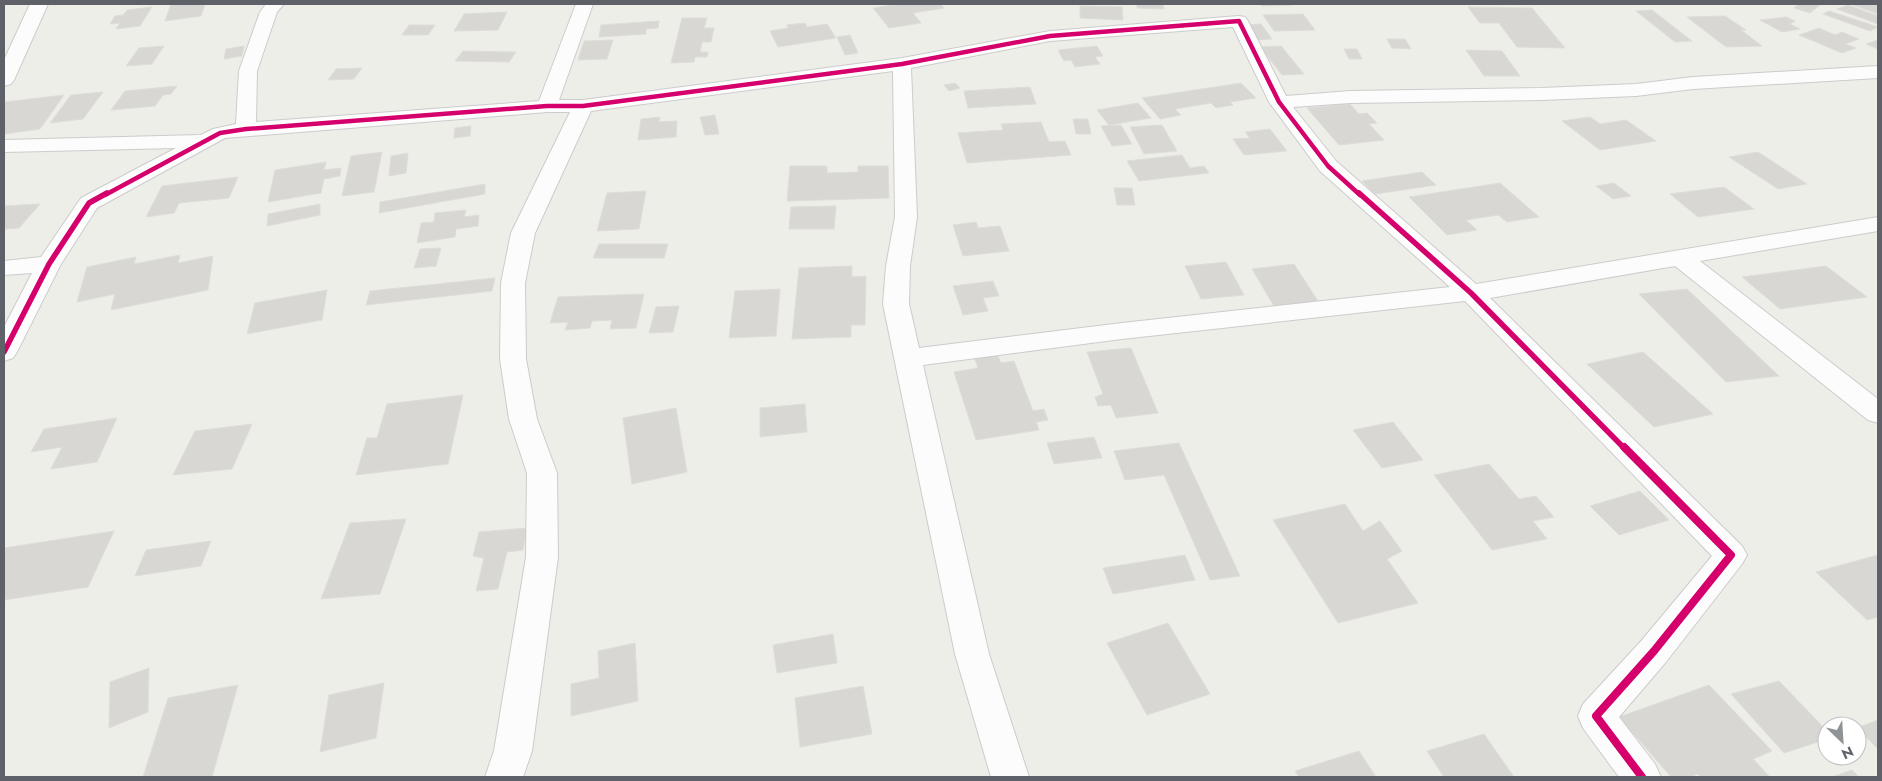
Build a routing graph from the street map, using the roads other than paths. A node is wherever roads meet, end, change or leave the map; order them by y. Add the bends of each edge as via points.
1 (39, 4) edge
2 (275, 4) edge
3 (584, 4) edge
4 (1224, 4) edge
5 (1239, 21) junction
6 (902, 64) junction
7 (1878, 72) edge
8 (4, 80) edge
9 (1279, 102) junction
10 (548, 106) junction
11 (583, 106) junction
12 (246, 129) junction
13 (209, 141) junction
14 (4, 146) edge
15 (1878, 224) edge
16 (1679, 257) junction
17 (49, 264) junction
18 (4, 268) edge
19 (1471, 293) junction
20 (4, 352) edge
21 (909, 358) junction
22 (1878, 413) edge
23 (504, 777) edge
24 (1010, 777) edge
25 (1642, 777) edge

1 - 8 street
2 - 12 street via 269,12 248,70
3 - 10 street
4 - 5 street
5 - 6 street via 1050,36
5 - 9 street
6 - 11 street
6 - 21 street via 906,216 896,304
7 - 9 street via 1693,83 1636,90 1350,96
9 - 19 street via 1328,166
10 - 11 street
10 - 12 street
11 - 23 street via 523,233 513,283 515,367 523,419 542,474 542,557 512,750
12 - 13 street via 220,133
13 - 14 street
13 - 17 street via 89,203
15 - 16 street
16 - 19 street
16 - 22 street
17 - 18 street
17 - 20 street
19 - 21 street
19 - 25 street via 1731,555 1654,651 1596,716
21 - 24 street via 972,654

